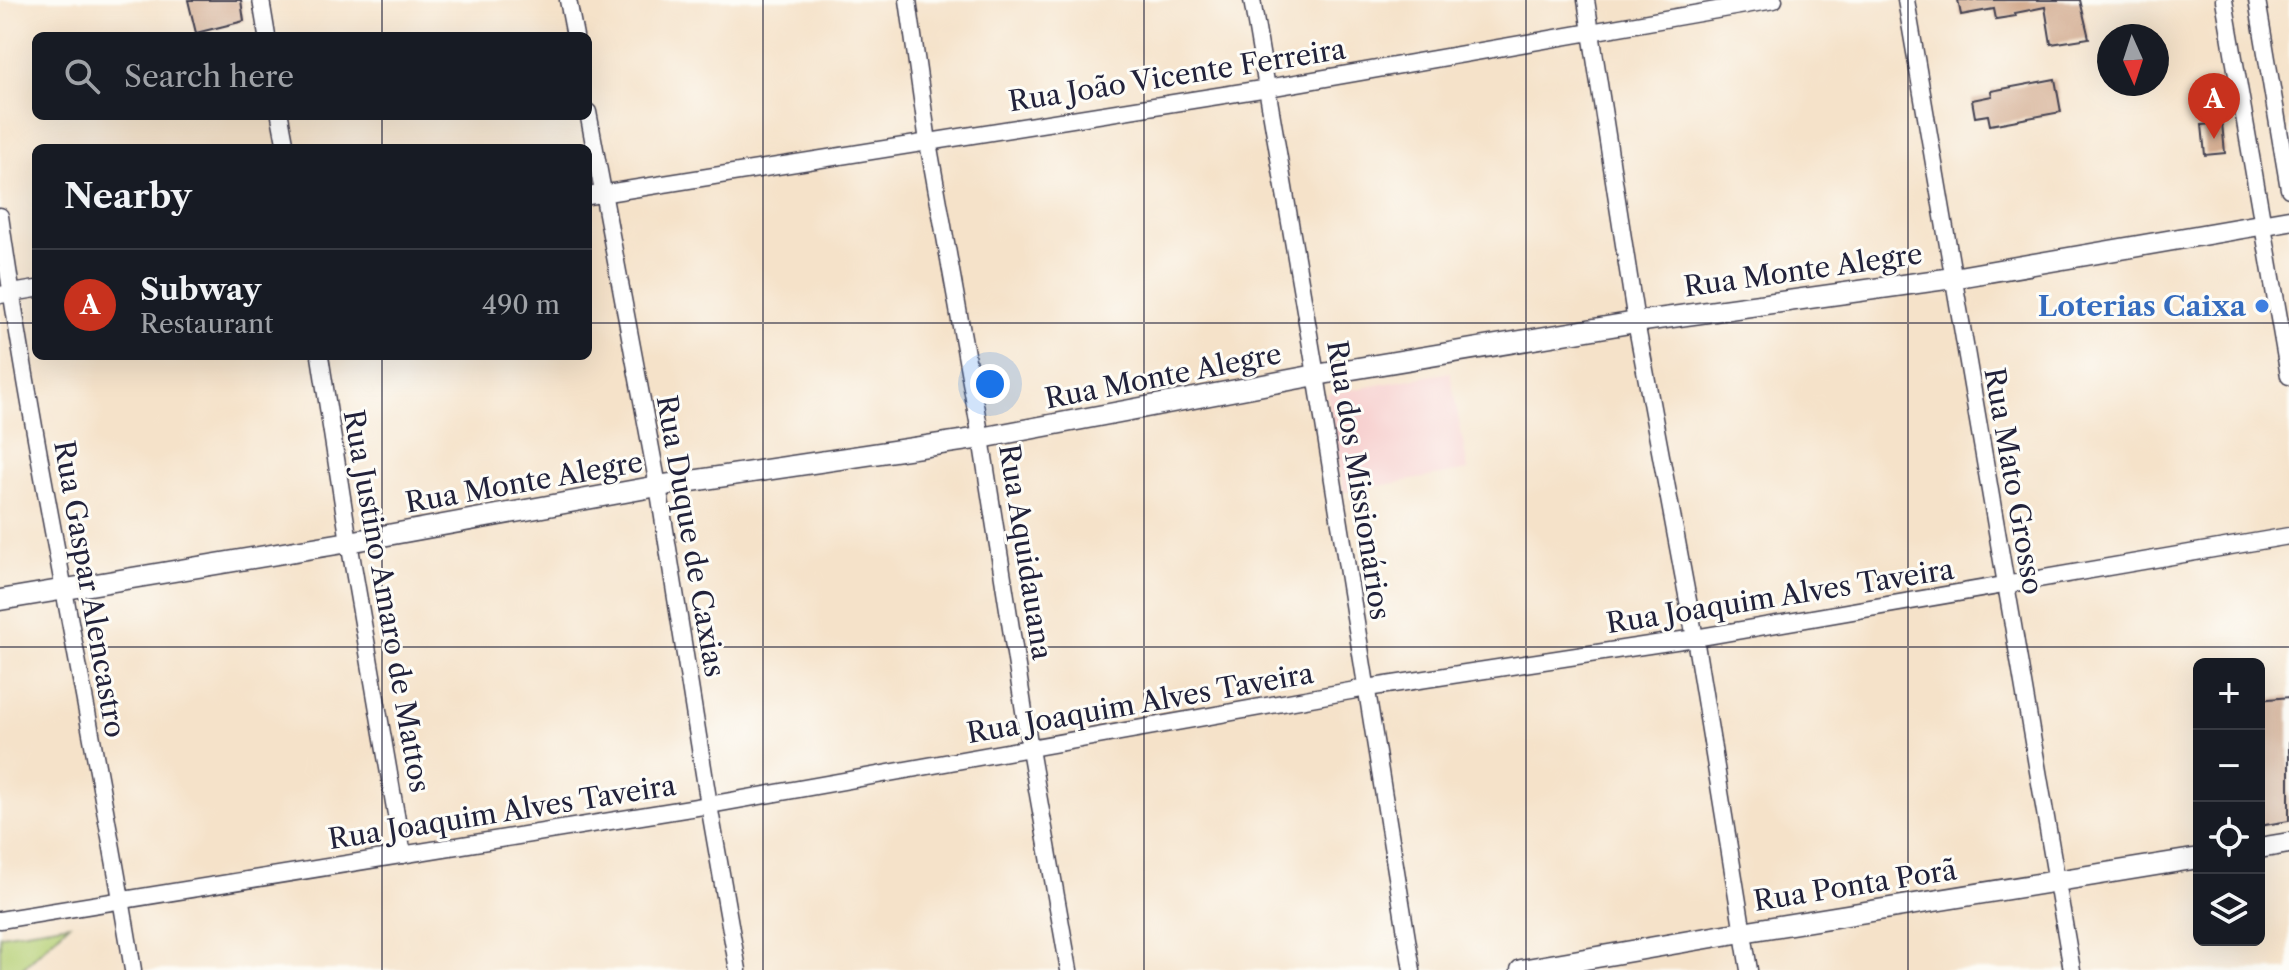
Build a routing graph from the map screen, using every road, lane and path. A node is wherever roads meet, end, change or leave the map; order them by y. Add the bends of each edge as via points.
1 (261, 0) edge
2 (568, 0) edge
3 (908, 0) edge
4 (1252, 0) edge
5 (1586, 0) edge
6 (1774, 0) edge
7 (1906, 0) edge
8 (2224, 0) edge
9 (2257, 0) edge
10 (1591, 30) junction
11 (266, 32) edge
12 (574, 32) edge
13 (1268, 88) junction
14 (281, 120) edge
15 (589, 120) edge
16 (928, 142) junction
17 (285, 144) edge
18 (591, 144) edge
19 (592, 159) edge
20 (2289, 189) edge
21 (595, 195) edge
22 (0, 216) edge
23 (2289, 220) edge
24 (2263, 224) junction
25 (1953, 278) junction
26 (32, 290) edge
27 (6, 294) edge
28 (1636, 322) junction
29 (321, 360) edge
30 (1316, 375) junction
31 (2289, 376) edge
32 (981, 438) junction
33 (658, 486) junction
34 (2289, 536) edge
35 (349, 542) junction
36 (2006, 585) junction
37 (62, 589) junction
38 (0, 600) edge
39 (1695, 638) junction
40 (1367, 688) junction
41 (1030, 749) junction
42 (709, 805) junction
43 (2289, 843) edge
44 (2265, 847) edge
45 (403, 855) junction
46 (2193, 859) edge
47 (2056, 881) junction
48 (122, 899) junction
49 (0, 920) edge
50 (1742, 932) junction
51 (133, 970) edge
52 (738, 970) edge
53 (1069, 970) edge
54 (1412, 970) edge
55 (1521, 970) edge
56 (1749, 970) edge
57 (2072, 970) edge

1 - 11 street
2 - 12 street
3 - 16 street, Rua Aquidauana
4 - 13 street, Rua dos Missionários
5 - 10 street
6 - 10 street, Rua João Vicente Ferreira
7 - 25 street, Rua Mato Grosso
8 - 24 street
9 - 20 street
10 - 13 street, Rua João Vicente Ferreira
10 - 28 street
13 - 16 street, Rua João Vicente Ferreira
13 - 30 street, Rua dos Missionários
14 - 17 street
15 - 18 street, Rua Duque de Caxias
16 - 21 street, Rua João Vicente Ferreira
16 - 32 street, Rua Aquidauana
19 - 21 street, Rua Duque de Caxias
21 - 33 street, Rua Duque de Caxias
22 - 27 street, Rua Gaspar Alencastro
23 - 24 street, Rua Monte Alegre
24 - 25 street, Rua Monte Alegre
24 - 31 street
25 - 28 street, Rua Monte Alegre
25 - 36 street, Rua Mato Grosso
26 - 27 street
27 - 37 street, Rua Gaspar Alencastro
28 - 30 street, Rua Monte Alegre
28 - 39 street
29 - 35 street, Rua Justino Amaro de Mattos
30 - 32 street, Rua Monte Alegre
30 - 40 street, Rua dos Missionários
32 - 33 street, Rua Monte Alegre
32 - 41 street, Rua Aquidauana
33 - 35 street, Rua Monte Alegre
33 - 42 street, Rua Duque de Caxias
34 - 36 street, Rua Joaquim Alves Taveira
35 - 37 street, Rua Monte Alegre
35 - 45 street, Rua Justino Amaro de Mattos
36 - 39 street, Rua Joaquim Alves Taveira
36 - 47 street, Rua Mato Grosso
37 - 38 street, Rua Monte Alegre
37 - 48 street, Rua Gaspar Alencastro
39 - 40 street, Rua Joaquim Alves Taveira
39 - 50 street
40 - 41 street, Rua Joaquim Alves Taveira
40 - 54 street, Rua dos Missionários
41 - 42 street, Rua Joaquim Alves Taveira
41 - 53 street, Rua Aquidauana
42 - 45 street, Rua Joaquim Alves Taveira
42 - 52 street, Rua Duque de Caxias
43 - 44 street
45 - 48 street, Rua Joaquim Alves Taveira
46 - 47 street, Rua Ponta Porã
47 - 50 street, Rua Ponta Porã
47 - 57 street, Rua Mato Grosso
48 - 49 street, Rua Joaquim Alves Taveira
48 - 51 street, Rua Gaspar Alencastro
50 - 55 street, Rua Ponta Porã
50 - 56 street

